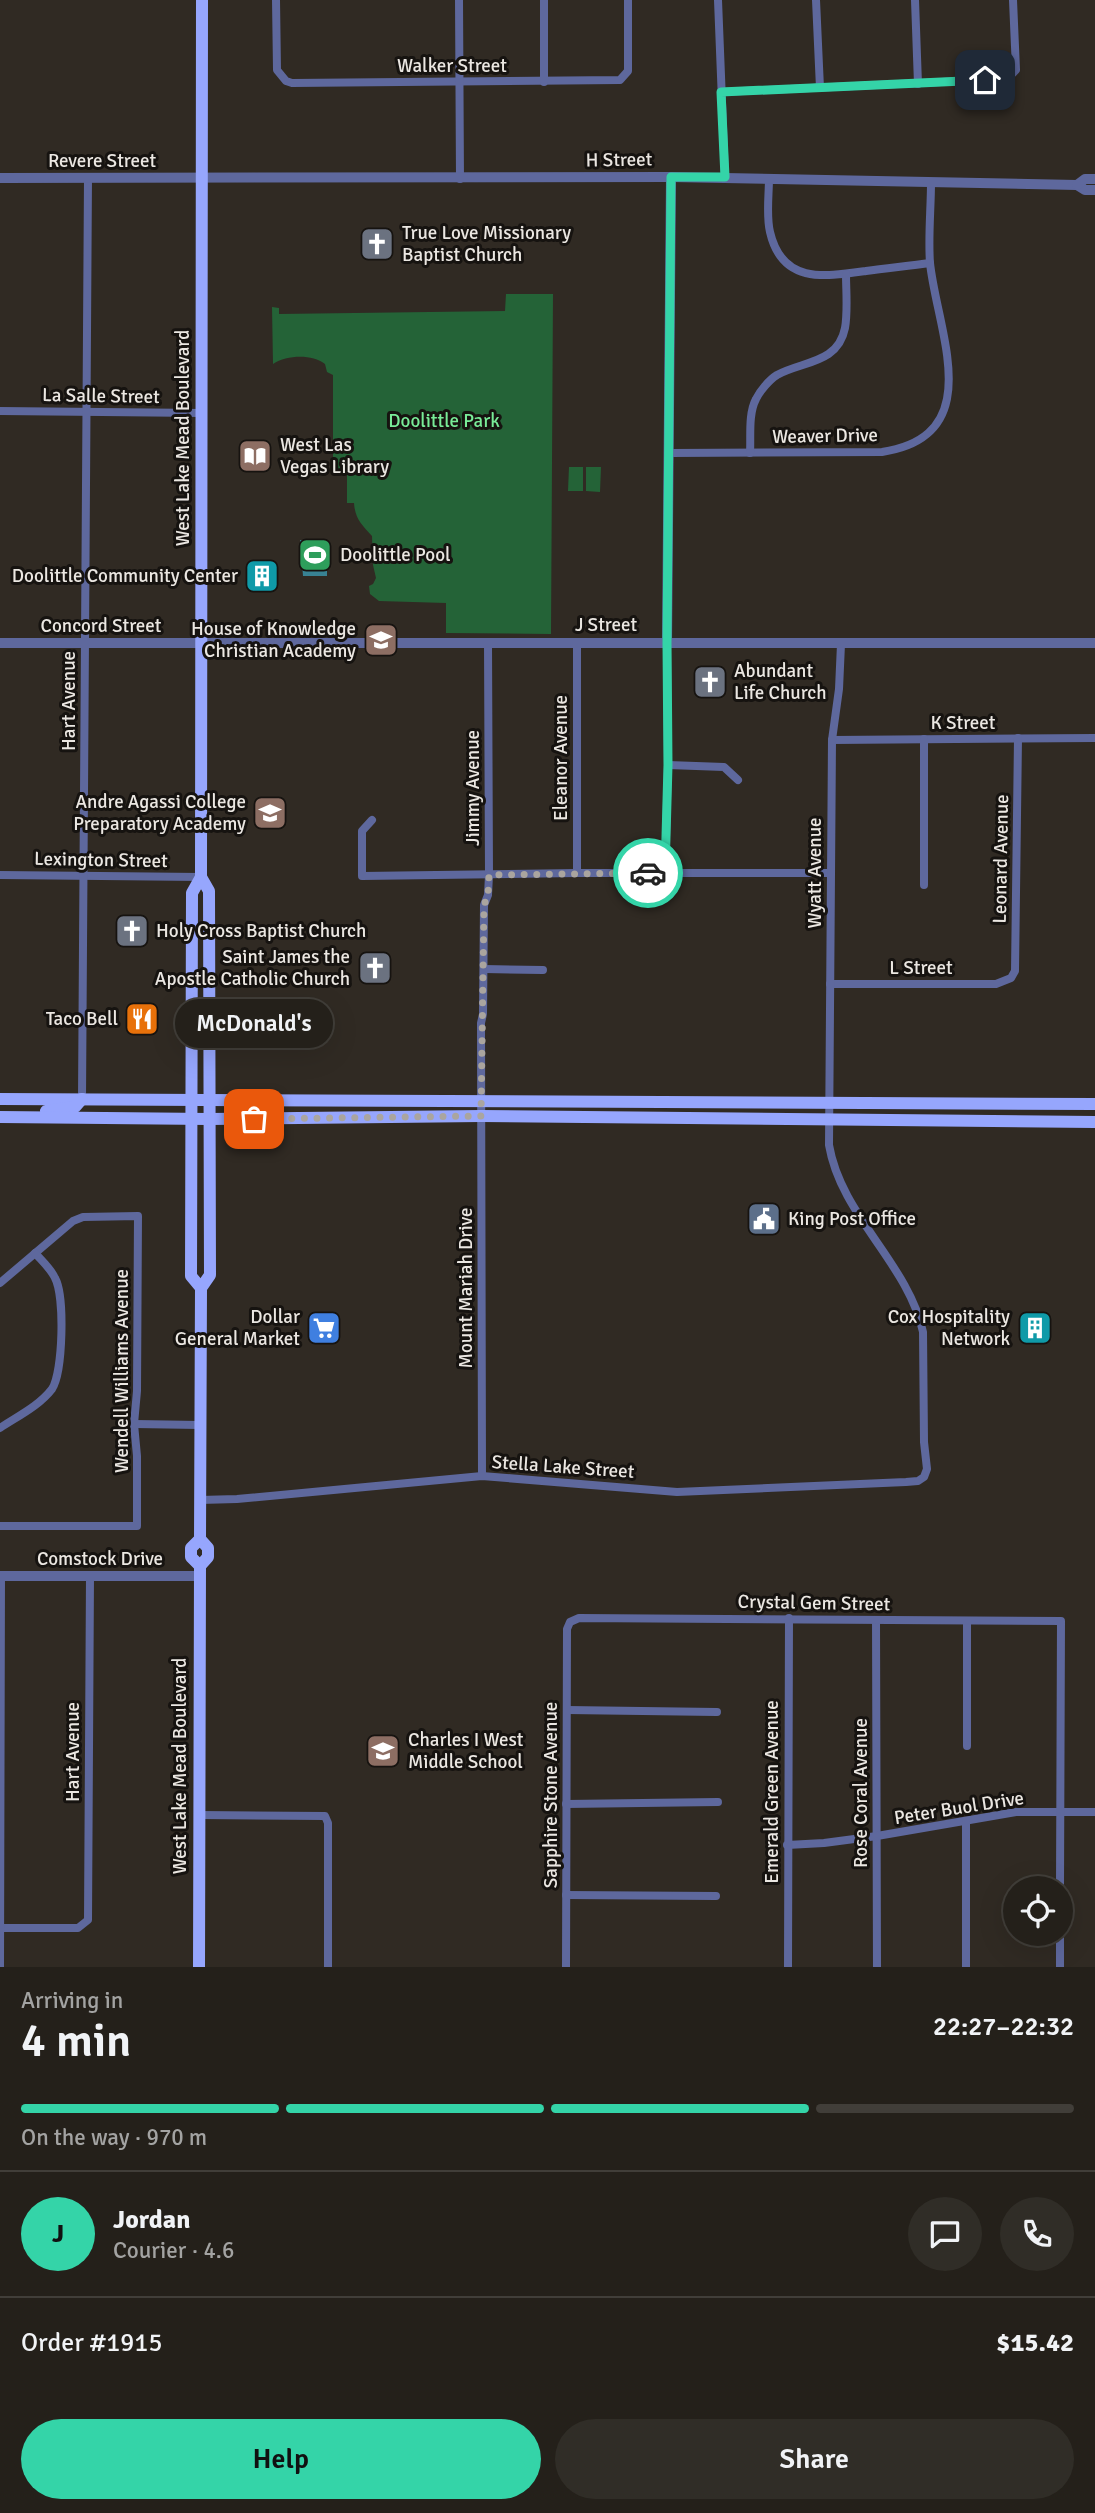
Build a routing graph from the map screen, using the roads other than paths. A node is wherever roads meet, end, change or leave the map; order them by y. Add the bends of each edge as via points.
1 (202, 0) edge
2 (276, 0) edge
3 (459, 0) edge
4 (544, 0) edge
5 (628, 0) edge
6 (718, 0) edge
7 (816, 0) edge
8 (915, 0) edge
9 (1013, 0) edge
10 (460, 82) junction
11 (544, 82) junction
12 (918, 84) junction
13 (820, 88) junction
14 (721, 92) junction
15 (671, 177) junction
16 (725, 177) junction
17 (0, 178) edge
18 (88, 178) junction
19 (769, 178) junction
20 (203, 179) junction
21 (460, 179) junction
22 (1095, 179) edge
23 (931, 182) junction
24 (1077, 185) junction
25 (1095, 190) edge
26 (930, 263) junction
27 (846, 274) junction
28 (0, 411) edge
29 (87, 412) junction
30 (202, 413) junction
31 (670, 453) junction
32 (750, 453) junction
33 (0, 643) edge
34 (488, 643) junction
35 (577, 643) junction
36 (667, 643) junction
37 (1095, 643) edge
38 (85, 644) junction
39 (841, 644) junction
40 (202, 645) junction
41 (1018, 738) junction
42 (1095, 738) edge
43 (925, 739) junction
44 (832, 740) junction
45 (668, 765) junction
46 (738, 780) dead end
47 (372, 820) dead end
48 (577, 873) junction
49 (665, 873) junction
50 (831, 873) junction
51 (0, 875) edge
52 (489, 875) junction
53 (84, 876) junction
54 (201, 877) junction
55 (924, 885) dead end
56 (192, 940) junction
57 (484, 969) junction
58 (543, 970) dead end
59 (209, 974) junction
60 (1012, 978) joint
61 (830, 984) junction
62 (0, 1099) edge
63 (82, 1099) junction
64 (191, 1099) junction
65 (209, 1100) junction
66 (415, 1100) junction
67 (481, 1100) junction
68 (828, 1102) junction
69 (1095, 1104) edge
70 (481, 1116) junction
71 (0, 1117) edge
72 (37, 1117) junction
73 (365, 1118) junction
74 (191, 1119) junction
75 (209, 1119) junction
76 (828, 1119) junction
77 (1095, 1122) edge
78 (35, 1253) junction
79 (0, 1283) edge
80 (201, 1288) junction
81 (134, 1424) junction
82 (200, 1425) junction
83 (0, 1428) edge
84 (482, 1476) junction
85 (923, 1478) joint
86 (200, 1500) junction
87 (0, 1526) edge
88 (200, 1571) junction
89 (0, 1576) edge
90 (90, 1576) junction
91 (789, 1618) junction
92 (876, 1620) junction
93 (967, 1621) junction
94 (568, 1624) joint
95 (567, 1710) junction
96 (717, 1712) dead end
97 (967, 1746) dead end
98 (718, 1802) dead end
99 (566, 1804) junction
100 (1060, 1811) junction
101 (1095, 1812) edge
102 (200, 1815) junction
103 (966, 1822) junction
104 (877, 1836) junction
105 (787, 1845) junction
106 (1060, 1876) edge
107 (566, 1895) junction
108 (716, 1896) dead end
109 (1, 1928) edge
110 (1060, 1946) edge
111 (0, 1967) edge
112 (199, 1967) edge
113 (328, 1967) edge
114 (566, 1967) edge
115 (788, 1967) edge
116 (877, 1967) edge
117 (966, 1967) edge
118 (1060, 1967) edge

1 - 20 main road, West Lake Mead Boulevard
2 - 10 street, Walker Street via 277,70 286,82
3 - 10 street
4 - 11 street
5 - 11 street, Walker Street via 625,77
6 - 14 street
7 - 13 street
8 - 12 street
9 - 12 street via 1013,75
10 - 11 street, Walker Street
10 - 21 street
12 - 13 street
13 - 14 street
14 - 16 street
15 - 16 street, H Street
15 - 21 street, H Street
15 - 31 street
16 - 19 street, H Street
17 - 18 street, Revere Street
18 - 20 street, Revere Street
18 - 29 street, Hart Avenue
19 - 23 street, H Street
19 - 27 street via 769,229 784,261 800,272 819,276
20 - 21 street, H Street
20 - 30 main road, West Lake Mead Boulevard
22 - 24 street, H Street
23 - 24 street, H Street
23 - 26 street, Weaver Drive
24 - 25 street, H Street
26 - 27 street
26 - 32 street, Weaver Drive via 950,383 945,408 932,427 915,442 882,452
27 - 32 street via 845,329 840,340 822,359 769,381 752,411
28 - 29 street, La Salle Street
29 - 30 street, La Salle Street
29 - 38 street, Hart Avenue
30 - 40 main road, West Lake Mead Boulevard
31 - 32 street, Weaver Drive
31 - 36 street
33 - 38 street, Concord Street
34 - 35 street, J Street
34 - 40 street, J Street
34 - 52 street, Jimmy Avenue
35 - 36 street, J Street
35 - 48 street, Eleanor Avenue
36 - 39 street, J Street
36 - 45 street
37 - 39 street, J Street
38 - 40 street, Concord Street
38 - 53 street, Hart Avenue
39 - 44 street, Wyatt Avenue
40 - 54 main road, West Lake Mead Boulevard
41 - 42 street, K Street
41 - 43 street, K Street
41 - 60 street, Leonard Avenue
43 - 44 street, K Street
43 - 55 street
44 - 50 street, Wyatt Avenue
45 - 46 street via 724,767
45 - 49 street
47 - 52 street via 362,831 362,876
48 - 49 street
48 - 52 street
49 - 50 street
50 - 61 street, Wyatt Avenue
51 - 53 street, Lexington Street
52 - 57 street, Jimmy Avenue
53 - 54 street, Lexington Street
53 - 63 street, Hart Avenue
54 - 56 main road, West Lake Mead Boulevard via 192,893
54 - 59 main road, West Lake Mead Boulevard via 209,891
56 - 59 main road via 201,950 201,968
56 - 64 main road, West Lake Mead Boulevard
57 - 58 street
57 - 67 street, Jimmy Avenue
59 - 65 main road, West Lake Mead Boulevard
60 - 61 street, L Street via 996,984
61 - 68 street, Wyatt Avenue
62 - 63 main road
63 - 64 main road
63 - 72 main road via 75,1107 49,1110
64 - 65 main road
64 - 74 main road, West Lake Mead Boulevard
65 - 66 main road
65 - 75 main road, West Lake Mead Boulevard
66 - 67 main road
66 - 73 main road via 404,1108 377,1110
67 - 68 main road
67 - 70 street, Mount Mariah Drive
68 - 69 main road
68 - 76 street, Wyatt Avenue
70 - 73 main road
70 - 76 main road
70 - 84 street, Mount Mariah Drive
71 - 72 main road
72 - 74 main road
73 - 75 main road
74 - 75 main road
74 - 80 main road, West Lake Mead Boulevard via 191,1276
75 - 80 main road, West Lake Mead Boulevard via 210,1275
76 - 77 main road
76 - 85 street, Wyatt Avenue via 831,1159 841,1189 911,1296 920,1318 927,1469
78 - 79 street
78 - 81 street, Wendell Williams Avenue via 83,1217 138,1216
78 - 83 street via 55,1277 60,1291 61,1364 41,1401
80 - 82 main road, West Lake Mead Boulevard
81 - 82 street
81 - 87 street, Wendell Williams Avenue via 137,1526
82 - 86 main road, West Lake Mead Boulevard
84 - 85 street, Stella Lake Street via 677,1492
84 - 86 street, Stella Lake Street
86 - 88 main road, West Lake Mead Boulevard via 200,1539 191,1548
88 - 90 street, Comstock Drive
88 - 102 main road, West Lake Mead Boulevard
89 - 90 street, Comstock Drive
89 - 109 street
90 - 109 street, Hart Avenue via 88,1920 78,1928
91 - 92 street, Crystal Gem Street
91 - 94 street, Crystal Gem Street via 579,1618
91 - 105 street, Emerald Green Avenue
92 - 93 street, Crystal Gem Street
92 - 104 street, Rose Coral Avenue
93 - 97 street
93 - 100 street, Crystal Gem Street via 1061,1621
94 - 95 street, Sapphire Stone Avenue
95 - 96 street
95 - 99 street, Sapphire Stone Avenue
98 - 99 street
99 - 107 street, Sapphire Stone Avenue
100 - 101 street, Peter Buol Drive
100 - 103 street, Peter Buol Drive via 1016,1812
100 - 106 street
102 - 112 main road, West Lake Mead Boulevard
102 - 113 street via 325,1816
103 - 104 street, Peter Buol Drive
103 - 117 street
104 - 105 street, Peter Buol Drive
104 - 116 street, Rose Coral Avenue
105 - 115 street, Emerald Green Avenue
107 - 108 street
107 - 114 street, Sapphire Stone Avenue
109 - 111 street
110 - 118 street

